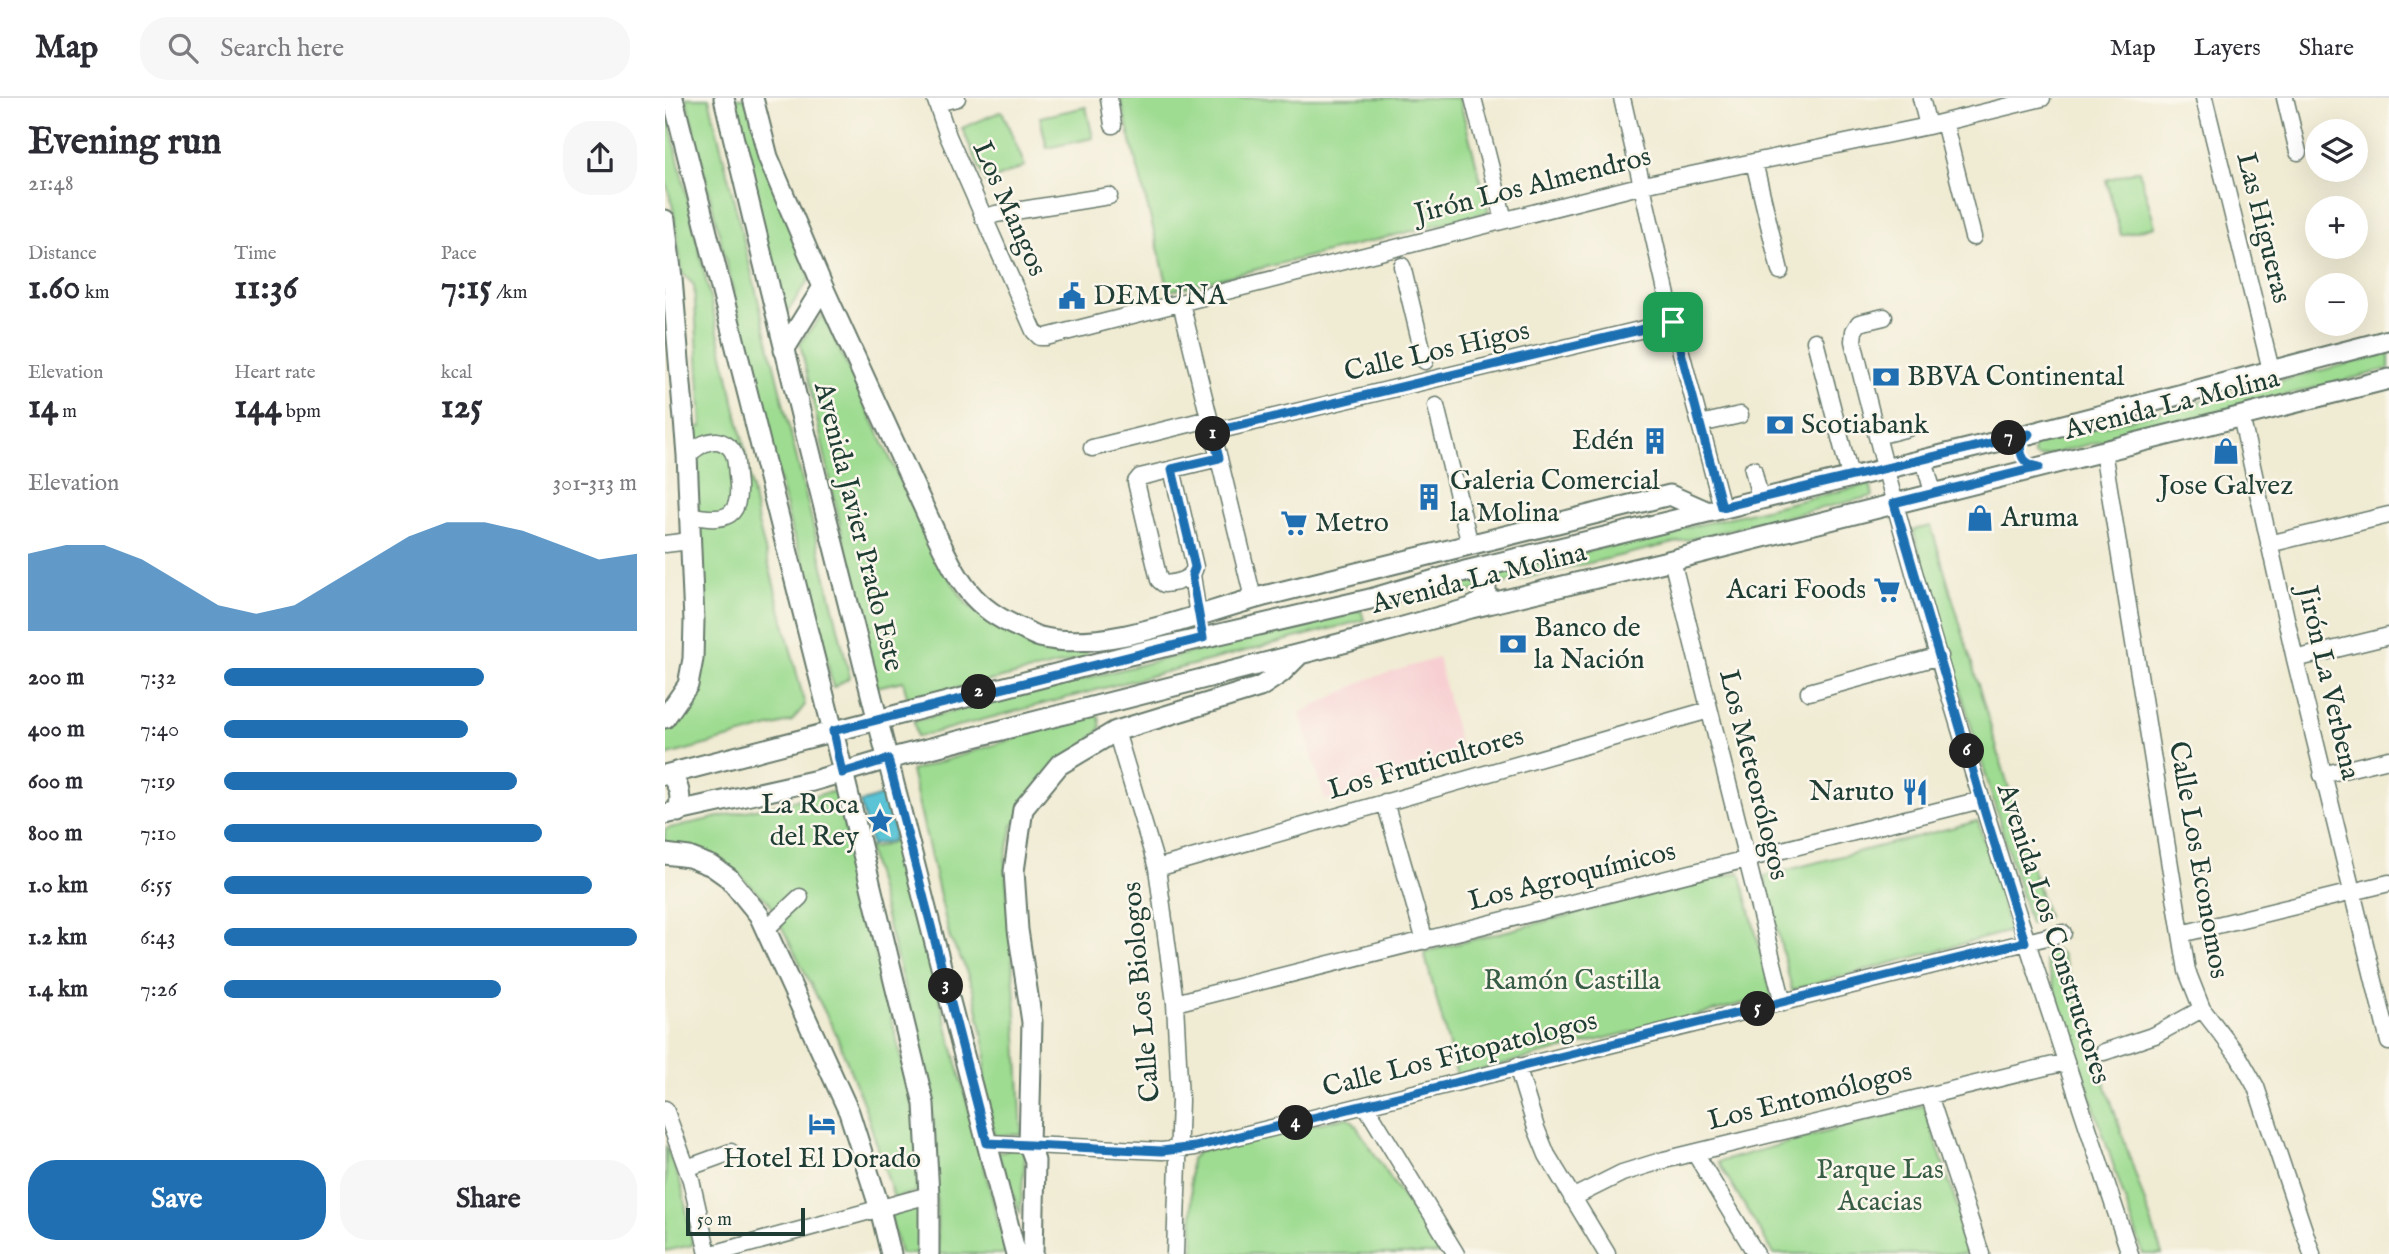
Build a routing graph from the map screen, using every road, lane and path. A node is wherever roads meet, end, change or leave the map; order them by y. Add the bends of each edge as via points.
1 (673, 98) edge
2 (724, 98) edge
3 (753, 98) edge
4 (957, 98) edge
5 (1109, 98) edge
6 (1473, 98) edge
7 (1622, 98) edge
8 (1921, 98) edge
9 (2042, 98) edge
10 (2204, 98) edge
11 (2285, 98) edge
12 (936, 101) edge
13 (1936, 124) junction
14 (1112, 125) dead end
15 (2298, 152) dead end
16 (1754, 162) junction
17 (1643, 185) junction
18 (1109, 196) dead end
19 (983, 218) junction
20 (665, 220) edge
21 (1504, 220) junction
22 (1973, 237) dead end
23 (1402, 266) dead end
24 (1780, 271) dead end
25 (823, 287) junction
26 (1181, 303) junction
27 (1884, 317) dead end
28 (1673, 322) junction
29 (1040, 337) joint
30 (2389, 340) edge
31 (1815, 341) dead end
32 (784, 350) junction
33 (1425, 361) dead end
34 (2271, 370) junction
35 (2389, 379) edge
36 (1436, 406) dead end
37 (1740, 415) dead end
38 (2241, 416) junction
39 (1700, 424) junction
40 (1211, 425) junction
41 (1909, 428) dead end
42 (2029, 434) junction
43 (1877, 436) junction
44 (1092, 448) dead end
45 (2103, 451) junction
46 (687, 455) junction
47 (1219, 458) junction
48 (1924, 459) junction
49 (1885, 467) junction
50 (2039, 467) junction
51 (1172, 469) junction
52 (1753, 469) dead end
53 (1850, 476) junction
54 (1933, 493) junction
55 (1760, 498) junction
56 (1894, 503) junction
57 (1714, 509) junction
58 (689, 515) junction
59 (2389, 515) edge
60 (690, 541) junction
61 (665, 544) edge
62 (2269, 544) junction
63 (1470, 545) junction
64 (1672, 560) junction
65 (1465, 571) junction
66 (1192, 575) junction
67 (1321, 581) junction
68 (1391, 593) junction
69 (1253, 598) junction
70 (1471, 608) junction
71 (1198, 616) junction
72 (2389, 636) edge
73 (1203, 638) junction
74 (1299, 655) junction
75 (1940, 656) junction
76 (2295, 659) junction
77 (1809, 692) dead end
78 (1709, 710) junction
79 (665, 718) edge
80 (878, 719) junction
81 (833, 731) junction
82 (1116, 731) junction
83 (888, 759) junction
84 (2389, 759) edge
85 (842, 773) junction
86 (667, 775) edge
87 (2322, 775) junction
88 (1981, 800) junction
89 (1385, 803) junction
90 (671, 813) edge
91 (665, 854) edge
92 (1747, 859) junction
93 (1157, 868) junction
94 (2389, 883) edge
95 (2351, 892) junction
96 (800, 897) dead end
97 (766, 929) junction
98 (2063, 933) dead end
99 (2181, 934) junction
100 (1425, 941) junction
101 (2025, 942) junction
102 (1175, 1003) junction
103 (1783, 1003) junction
104 (2202, 1009) junction
105 (2389, 1042) edge
106 (2104, 1052) dead end
107 (2066, 1062) junction
108 (1517, 1066) junction
109 (1929, 1095) junction
110 (1366, 1106) junction
111 (665, 1109) edge
112 (987, 1143) junction
113 (1029, 1145) junction
114 (1178, 1150) junction
115 (731, 1152) dead end
116 (1695, 1153) junction
117 (687, 1168) junction
118 (929, 1195) junction
119 (1572, 1198) junction
120 (880, 1209) junction
121 (710, 1254) edge
122 (891, 1254) edge
123 (929, 1254) edge
124 (1016, 1254) edge
125 (1033, 1254) edge
126 (1175, 1254) edge
127 (1456, 1254) edge
128 (1607, 1254) edge
129 (1756, 1254) edge
130 (1980, 1254) edge
131 (2130, 1254) edge
132 (2312, 1254) edge

1 - 81 main road
2 - 32 main road, Avenida Javier Prado Este
3 - 25 main road via 768,157
4 - 12 street
5 - 14 street
6 - 21 street
7 - 17 street
8 - 13 street
9 - 13 street, Jirón Los Almendros
10 - 34 street, Las Higueras
11 - 15 street
12 - 19 street, Los Mangos
13 - 16 street, Jirón Los Almendros
13 - 22 street
16 - 17 street, Jirón Los Almendros
16 - 24 street
17 - 21 street, Jirón Los Almendros
17 - 28 street
18 - 19 street
19 - 29 street, Los Mangos
20 - 46 main road
21 - 26 street, Jirón Los Almendros
23 - 33 street
25 - 32 main road
25 - 71 main road via 970,596 999,619 1040,637 1080,641 1121,636
26 - 29 street, Jirón Los Almendros
26 - 40 street
27 - 43 street, Avenida Los Constructores via 1860,323 1853,341
28 - 39 street
28 - 40 street, Calle Los Higos
30 - 34 main road, Avenida La Molina
31 - 53 street
32 - 80 main road, Avenida Javier Prado Este
34 - 42 main road, Avenida La Molina
35 - 38 main road, Avenida La Molina
36 - 63 street
37 - 39 street
38 - 45 main road, Avenida La Molina
38 - 62 street, Jirón La Verbena
39 - 57 street
40 - 44 street, Calle Los Higos
40 - 47 street
41 - 43 street
42 - 48 main road, Avenida La Molina
42 - 50 main road via 2019,450 2022,459
43 - 49 street, Avenida Los Constructores
45 - 50 main road, Avenida La Molina
45 - 99 street, Calle Los Economos
46 - 58 main road
46 - 58 street via 706,442 723,443 732,449 739,484 739,501 731,513 712,520
47 - 51 street
47 - 69 street
48 - 49 main road, Avenida La Molina
48 - 54 street
49 - 53 main road, Avenida La Molina
49 - 56 street, Avenida Los Constructores
50 - 54 main road, Avenida La Molina
51 - 66 street via 1195,567
51 - 66 street via 1140,477 1136,488 1159,580 1170,584
52 - 55 street
53 - 55 main road, Avenida La Molina
54 - 56 main road, Avenida La Molina
55 - 57 main road, Avenida La Molina
56 - 64 main road, Avenida La Molina
56 - 75 street, Avenida Los Constructores
57 - 63 main road via 1670,495
57 - 65 main road, Avenida La Molina
58 - 60 main road
59 - 62 street
60 - 61 street
60 - 79 main road via 693,659 688,685
62 - 76 street, Jirón La Verbena
63 - 67 main road
64 - 70 main road, Avenida La Molina
64 - 78 street, Los Meteorólogos
65 - 68 main road, Avenida La Molina
65 - 70 main road via 1474,572 1486,586 1485,596
66 - 71 street
67 - 68 main road
67 - 69 main road
68 - 73 main road, Avenida La Molina
69 - 71 main road
70 - 74 main road, Avenida La Molina
71 - 73 main road
72 - 76 street
73 - 80 main road, Avenida La Molina
74 - 82 main road via 1260,687
74 - 83 main road, Avenida La Molina
75 - 77 street
75 - 88 street, Avenida Los Constructores
76 - 87 street, Jirón La Verbena
78 - 89 street, Los Fruticultores
78 - 92 street, Los Meteorólogos
80 - 81 main road, Avenida La Molina
80 - 83 main road, Avenida Javier Prado Este
81 - 85 main road
81 - 86 main road, Avenida La Molina
82 - 93 street, Calle Los Biologos
82 - 113 main road via 1059,765 1023,809 1014,872 1032,1022
83 - 85 main road, Avenida La Molina
83 - 112 main road, Avenida Javier Prado Este
84 - 87 street
85 - 90 main road, Avenida La Molina
85 - 118 main road via 924,1104
86 - 90 main road via 679,788 680,804
87 - 95 street, Jirón La Verbena
88 - 92 street, Los Agroquímicos
88 - 101 street, Avenida Los Constructores
89 - 93 street, Los Fruticultores
89 - 100 street
91 - 97 main road via 689,857 729,878
92 - 100 street, Los Agroquímicos
92 - 103 street, Los Meteorólogos
93 - 102 street, Calle Los Biologos
94 - 95 street
95 - 99 street
95 - 105 street, Jirón La Verbena
96 - 97 street
97 - 120 main road via 849,1112
98 - 101 street, Calle Los Fitopatologos
99 - 104 street, Calle Los Economos via 2187,971
100 - 102 street, Los Agroquímicos
101 - 103 street, Calle Los Fitopatologos
101 - 107 street, Avenida Los Constructores
102 - 114 street, Calle Los Biologos
103 - 108 street, Calle Los Fitopatologos
104 - 106 street via 2155,1035
104 - 132 street, Calle Los Economos via 2256,1087
107 - 109 street, Los Entomólogos
107 - 131 street, Avenida Los Constructores
108 - 110 street, Calle Los Fitopatologos
108 - 119 street via 1541,1142
109 - 116 street, Los Entomólogos
109 - 130 street
110 - 114 street, Calle Los Fitopatologos
110 - 127 street
111 - 117 street
112 - 113 street, Calle Los Fitopatologos
112 - 124 main road, Avenida Javier Prado Este
113 - 114 street, Calle Los Fitopatologos
113 - 125 main road via 1035,1161
114 - 126 street, Calle Los Biologos
115 - 117 street
116 - 119 street, Los Entomólogos via 1622,1173
116 - 129 street
117 - 121 street
118 - 120 street
118 - 123 main road
119 - 128 street
120 - 121 street
120 - 122 main road

